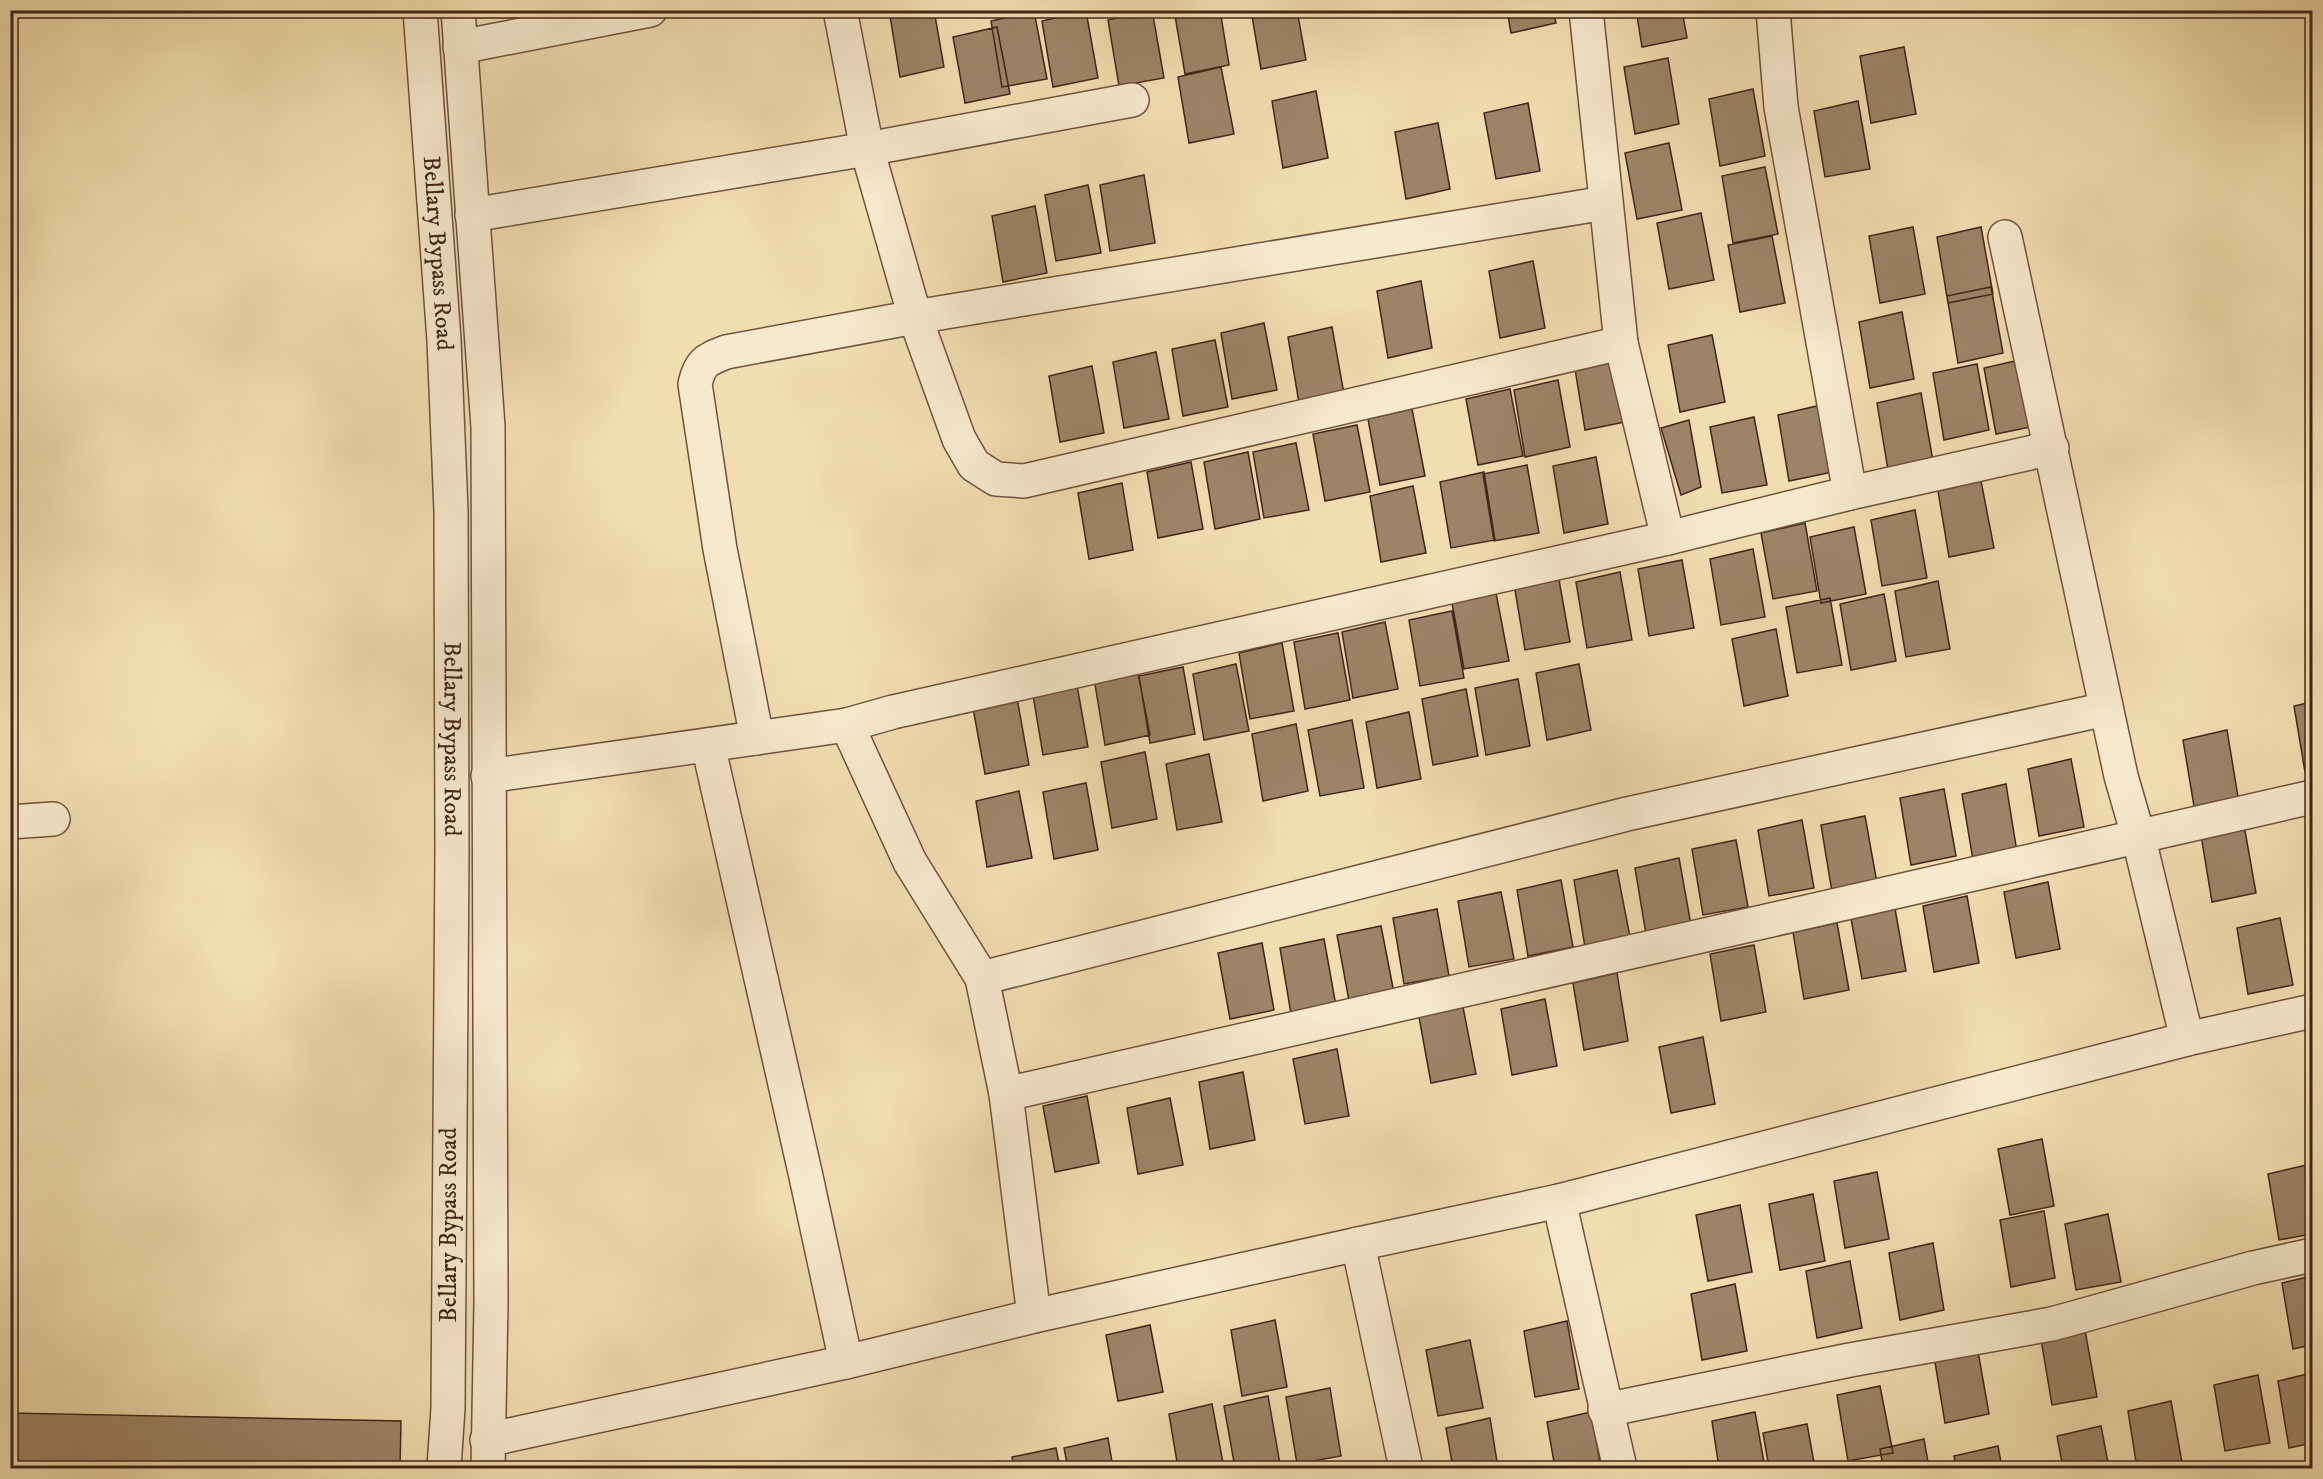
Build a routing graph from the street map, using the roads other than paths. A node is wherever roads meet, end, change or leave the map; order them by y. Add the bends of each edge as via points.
1 (420, 10) edge
2 (458, 10) edge
3 (650, 10) edge
4 (840, 10) edge
5 (1586, 10) edge
6 (1773, 10) edge
7 (460, 47) junction
8 (1132, 100) dead end
9 (867, 149) junction
10 (1605, 203) junction
11 (472, 215) junction
12 (2005, 237) dead end
13 (915, 316) junction
14 (1621, 343) junction
15 (485, 390) junction
16 (445, 393) junction
17 (2052, 448) junction
18 (1850, 493) junction
19 (1668, 538) junction
20 (2106, 709) junction
21 (847, 725) junction
22 (757, 738) junction
23 (708, 745) junction
24 (488, 776) junction
25 (2313, 797) edge
26 (53, 819) dead end
27 (10, 822) edge
28 (2138, 835) junction
29 (982, 978) junction
30 (2313, 1011) edge
31 (2187, 1039) junction
32 (1006, 1094) junction
33 (1559, 1201) junction
34 (1358, 1244) junction
35 (2313, 1255) edge
36 (1034, 1316) junction
37 (846, 1362) junction
38 (1605, 1410) junction
39 (488, 1454) edge
40 (444, 1468) edge
41 (1402, 1468) edge
42 (1620, 1468) edge

1 - 16 street, Bellary Bypass Road
2 - 7 street, Bellary Bypass Road
3 - 7 street
4 - 9 street
5 - 10 street
6 - 18 street via 1781,107
7 - 11 street, Bellary Bypass Road
8 - 9 street
9 - 11 street
9 - 13 street
10 - 13 street
10 - 14 street
11 - 15 street, Bellary Bypass Road
12 - 17 street
13 - 14 street via 959,439 974,465 996,479 1024,481
13 - 22 street via 726,352 708,359 698,369 695,384 720,549
14 - 19 street
15 - 16 street
15 - 24 street, Bellary Bypass Road
16 - 40 street, Bellary Bypass Road via 451,511 452,851 448,1408
17 - 18 street
17 - 20 street
18 - 19 street
19 - 21 street
20 - 28 street
20 - 29 street via 1627,814
21 - 22 street
21 - 29 street via 910,862
22 - 23 street
23 - 24 street
23 - 37 street
24 - 39 street, Bellary Bypass Road
25 - 28 street
26 - 27 street
28 - 31 street
28 - 32 street
29 - 32 street
30 - 31 street
31 - 33 street
32 - 36 street
33 - 34 street
33 - 38 street
34 - 36 street
34 - 41 street
35 - 38 street via 2052,1324
36 - 37 street
37 - 39 street
38 - 42 street

